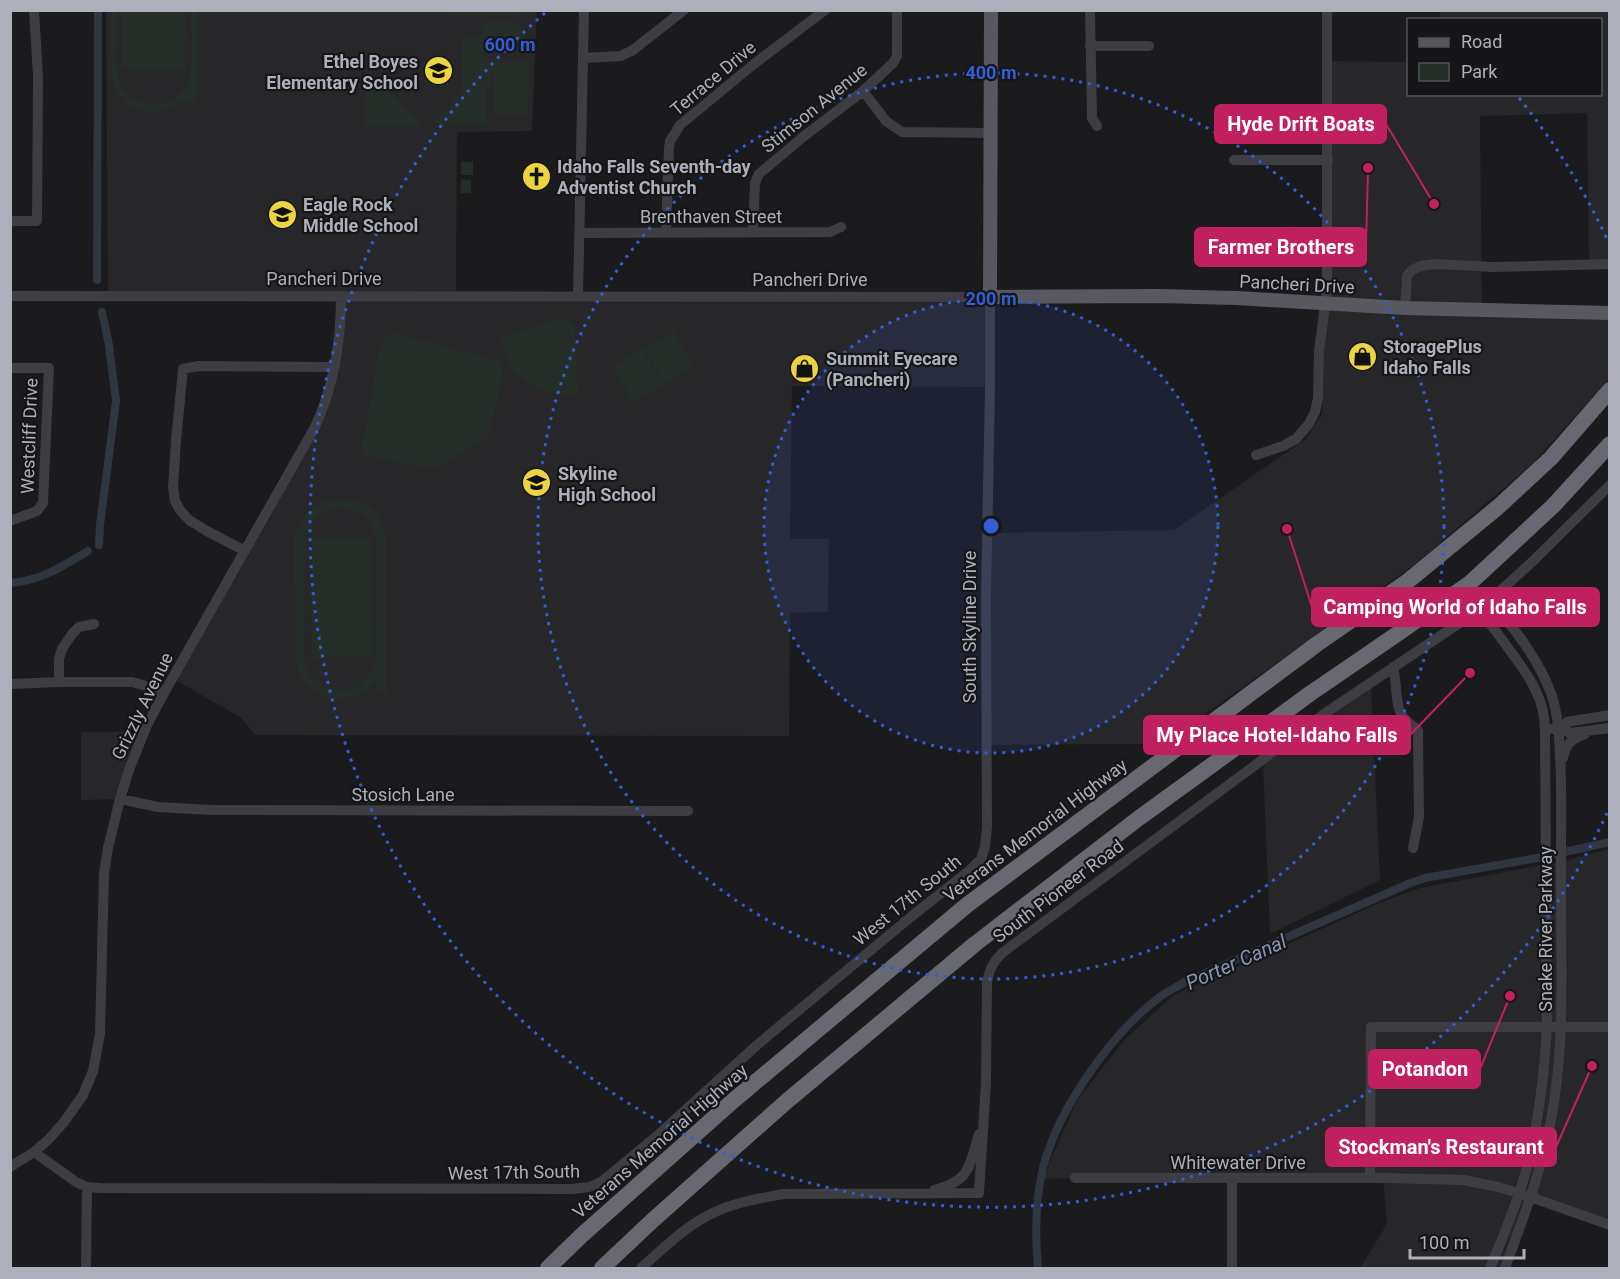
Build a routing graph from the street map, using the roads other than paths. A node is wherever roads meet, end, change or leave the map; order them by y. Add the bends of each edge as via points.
1 (34, 10) edge
2 (584, 10) edge
3 (684, 10) edge
4 (825, 10) edge
5 (897, 10) edge
6 (991, 10) edge
7 (1090, 10) edge
8 (1328, 10) edge
9 (1090, 46) junction
10 (1149, 46) dead end
11 (584, 58) junction
12 (863, 91) junction
13 (1097, 126) dead end
14 (991, 134) junction
15 (1234, 160) dead end
16 (1328, 160) junction
17 (10, 221) edge
18 (841, 226) dead end
19 (666, 232) junction
20 (753, 232) junction
21 (579, 233) junction
22 (1610, 264) edge
23 (10, 296) edge
24 (341, 296) junction
25 (578, 296) junction
26 (990, 297) junction
27 (1326, 303) junction
28 (1405, 308) junction
29 (1610, 313) edge
30 (335, 367) junction
31 (10, 368) edge
32 (1610, 390) edge
33 (1610, 444) edge
34 (1256, 455) dead end
35 (1610, 485) edge
36 (10, 521) edge
37 (244, 550) junction
38 (1491, 601) junction
39 (1479, 610) junction
40 (94, 624) dead end
41 (1393, 667) junction
42 (59, 682) junction
43 (10, 684) edge
44 (164, 693) junction
45 (1610, 716) edge
46 (1561, 728) junction
47 (1610, 728) edge
48 (1545, 730) junction
49 (1597, 730) junction
50 (1561, 773) junction
51 (120, 799) junction
52 (688, 812) dead end
53 (985, 847) joint
54 (1413, 848) dead end
55 (1610, 1026) edge
56 (1561, 1027) junction
57 (1547, 1028) junction
58 (984, 1117) junction
59 (34, 1152) junction
60 (10, 1167) edge
61 (1074, 1178) dead end
62 (1232, 1178) junction
63 (1370, 1178) junction
64 (87, 1187) junction
65 (918, 1193) junction
66 (1519, 1193) junction
67 (1530, 1198) junction
68 (1610, 1225) edge
69 (86, 1269) edge
70 (548, 1269) edge
71 (602, 1269) edge
72 (641, 1269) edge
73 (1232, 1269) edge
74 (1490, 1269) edge
75 (1505, 1269) edge

1 - 17 street via 38,76 37,221
2 - 11 street
3 - 11 street via 621,56
4 - 19 street, Terrace Drive via 680,125 669,148
5 - 12 street, Stimson Avenue via 897,56
6 - 14 main road, South Skyline Drive
7 - 9 street
8 - 16 street
9 - 10 street
9 - 13 street via 1092,118
11 - 21 street
12 - 14 street via 886,121 902,132
12 - 20 street, Stimson Avenue via 759,174 754,183
14 - 26 main road, South Skyline Drive
15 - 16 street
16 - 27 street
18 - 20 street, Brenthaven Street via 830,232
19 - 20 street, Brenthaven Street
19 - 21 street, Brenthaven Street
21 - 25 street
22 - 28 street via 1421,266 1407,276
23 - 24 street, Pancheri Drive
24 - 25 street, Pancheri Drive
24 - 30 street, Grizzly Avenue
25 - 26 street, Pancheri Drive
26 - 27 main road, Pancheri Drive via 1158,296
26 - 53 street, South Skyline Drive
27 - 28 main road, Pancheri Drive
27 - 34 street via 1315,412 1296,439
28 - 29 main road, Pancheri Drive
30 - 37 street, Grizzly Avenue via 315,427
30 - 37 street via 183,369 175,501 189,520
31 - 36 street, Westcliff Drive via 49,368 44,503 37,511
32 - 70 highway, Veterans Memorial Highway via 1551,458 1498,507 1408,581 1298,658 967,905 734,1100
33 - 71 highway via 1553,506 1470,583 1139,818 975,944 787,1101
35 - 38 street, South Pioneer Road
37 - 44 street, Grizzly Avenue
38 - 39 street, South Pioneer Road
38 - 46 street, Snake River Parkway via 1539,665
39 - 41 street, South Pioneer Road
39 - 48 street, Snake River Parkway via 1533,683 1544,713
40 - 42 street via 79,627 62,649
41 - 54 street via 1399,710 1418,731 1419,817
41 - 58 street, South Pioneer Road via 1305,728 995,960 987,983
42 - 43 street
42 - 44 street via 132,682
44 - 51 street, Grizzly Avenue via 136,752
45 - 46 street via 1568,722
46 - 48 street
46 - 49 street via 1569,733
46 - 50 street, Snake River Parkway
47 - 49 street
48 - 57 street, Snake River Parkway
49 - 50 street via 1575,737 1568,744
50 - 56 street, Snake River Parkway
51 - 52 street, Stosich Lane via 158,807 210,810
51 - 59 street, Grizzly Avenue via 104,873 100,1034 93,1071 83,1095 64,1122
53 - 64 street, West 17th South via 981,859 969,871 757,1045 642,1149 589,1187
55 - 56 street
56 - 57 street
56 - 67 street, Snake River Parkway via 1552,1112
57 - 63 street via 1371,1027
57 - 66 street, Snake River Parkway via 1532,1145
58 - 65 street via 966,1174 945,1187
58 - 65 street, South Pioneer Road via 979,1193
59 - 60 street, Grizzly Avenue
59 - 64 street, West 17th South
61 - 62 street, Whitewater Drive
62 - 63 street, Whitewater Drive
62 - 73 street
63 - 66 street, Whitewater Drive via 1464,1180
64 - 69 street
65 - 72 street, South Pioneer Road via 783,1194 735,1204 707,1216
66 - 67 street, Whitewater Drive
66 - 74 street, Snake River Parkway
67 - 68 street, Whitewater Drive
67 - 75 street, Snake River Parkway

